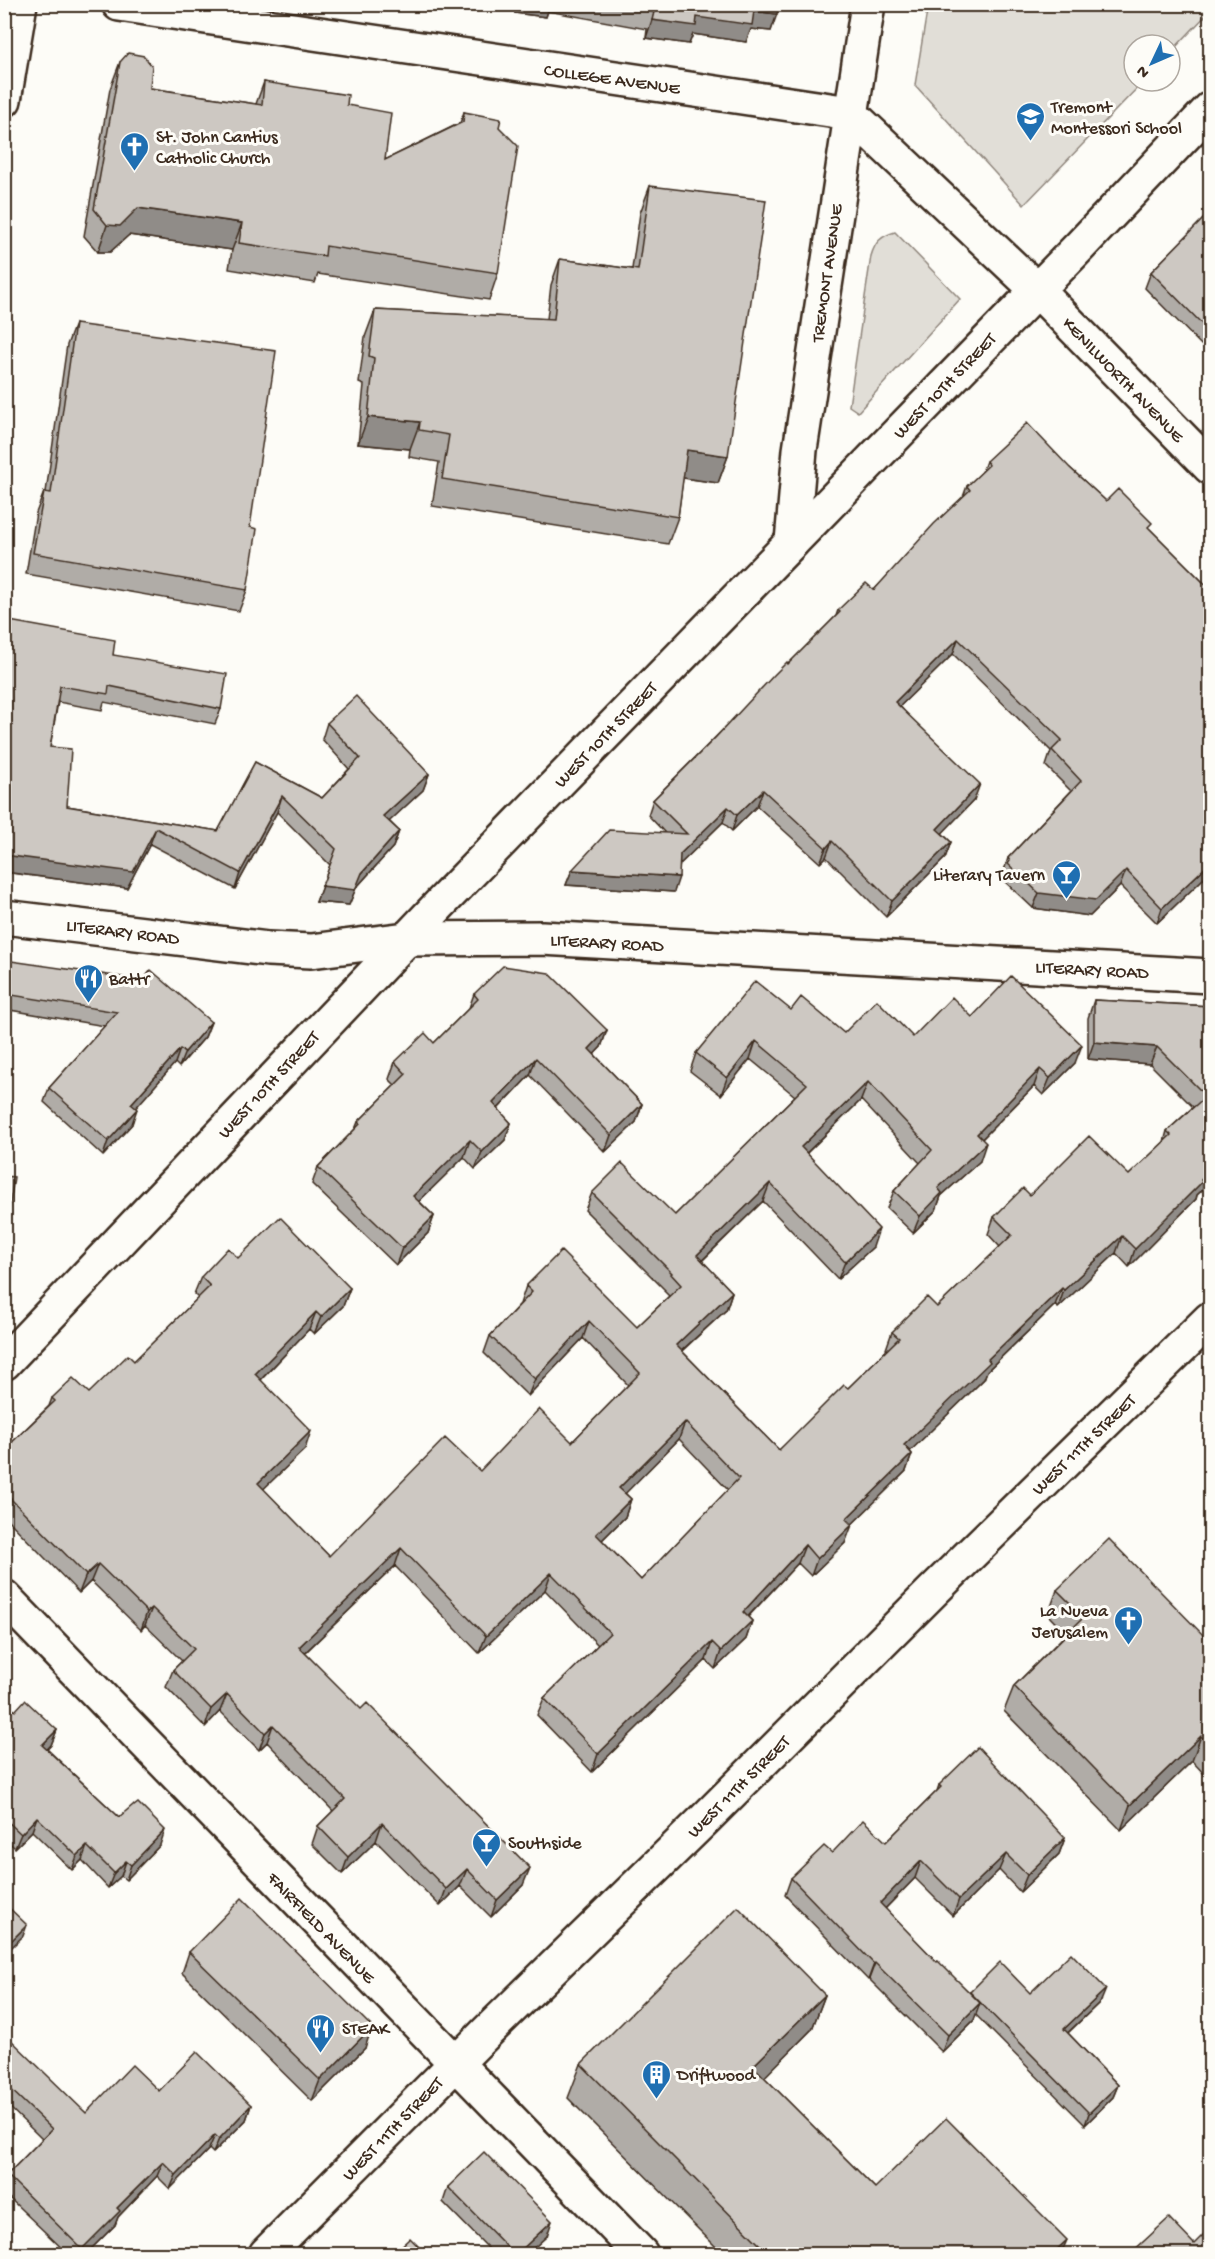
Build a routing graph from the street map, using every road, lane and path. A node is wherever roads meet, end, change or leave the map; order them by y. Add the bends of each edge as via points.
1 (20, 4) edge
2 (119, 4) edge
3 (868, 4) edge
4 (4, 100) edge
5 (1210, 109) edge
6 (850, 113) junction
7 (1037, 290) junction
8 (1210, 468) edge
9 (792, 542) junction
10 (4, 917) edge
11 (406, 939) junction
12 (1210, 976) edge
13 (1210, 1319) edge
14 (4, 1364) edge
15 (4, 1598) edge
16 (455, 2064) junction
17 (266, 2254) edge
18 (642, 2254) edge

1 - 4 street
2 - 6 street, COLLEGE AVENUE
3 - 6 street, TREMONT AVENUE
5 - 7 street, WEST 10TH STREET
6 - 7 street
6 - 9 street, TREMONT AVENUE via 800,450
7 - 8 street, KENILWORTH AVENUE
7 - 9 street, WEST 10TH STREET
9 - 11 street, WEST 10TH STREET
10 - 11 street, LITERARY ROAD via 268,949 311,951
11 - 12 street, LITERARY ROAD via 542,938
11 - 14 street, WEST 10TH STREET
13 - 16 street, WEST 11TH STREET
15 - 16 street, FAIRFIELD AVENUE
16 - 17 street, WEST 11TH STREET
16 - 18 street, FAIRFIELD AVENUE

